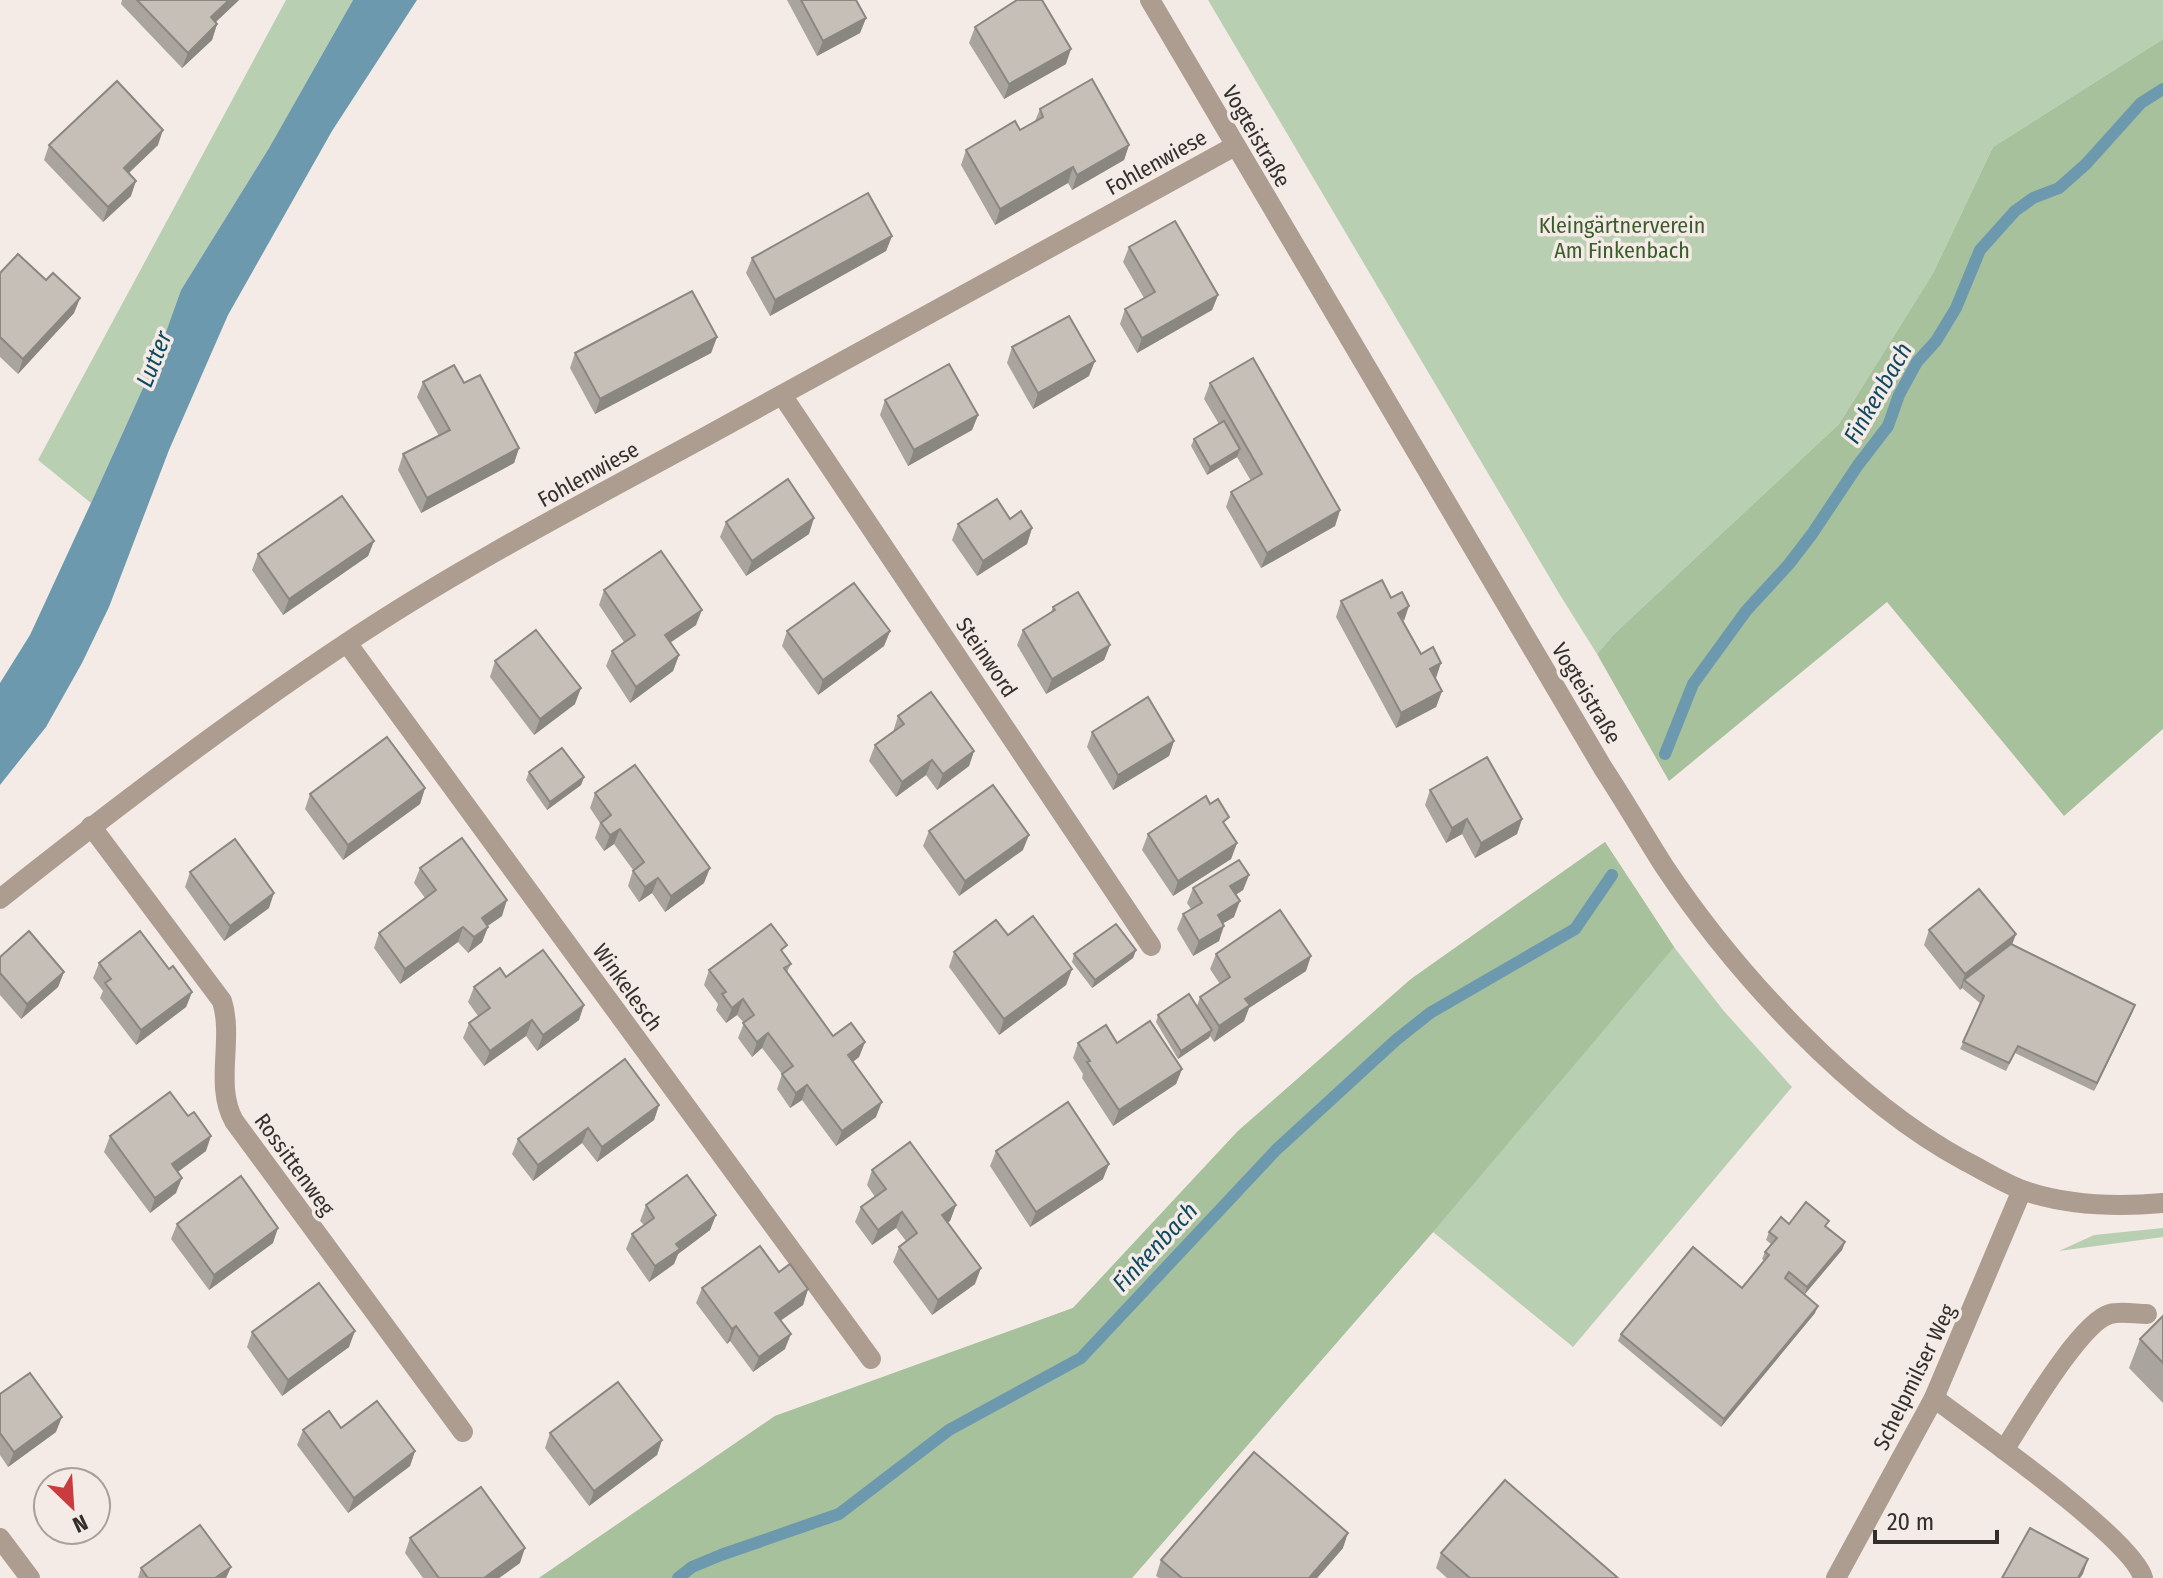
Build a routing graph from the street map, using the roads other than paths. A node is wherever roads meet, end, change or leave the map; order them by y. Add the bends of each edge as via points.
1 (1150, 0) edge
2 (1235, 146) junction
3 (782, 395) junction
4 (347, 643) junction
5 (91, 826) junction
6 (0, 899) edge
7 (1151, 946) dead end
8 (2022, 1190) junction
9 (2163, 1203) edge
10 (2147, 1314) dead end
11 (871, 1359) dead end
12 (1934, 1398) junction
13 (463, 1432) dead end
14 (2004, 1450) junction
15 (0, 1538) edge
16 (30, 1578) edge
17 (1836, 1578) edge
18 (2143, 1578) edge

1 - 2 street, Vogteistraße
2 - 3 street, Fohlenwiese
2 - 8 street, Vogteistraße via 1580,728 1706,923 1763,991 1869,1095 1940,1146
3 - 4 street, Fohlenwiese via 550,522
3 - 7 street, Steinword
4 - 5 street, Fohlenwiese
4 - 11 street, Winkelesch
5 - 6 street, Fohlenwiese
5 - 13 street, Rossittenweg via 222,1001 227,1018 225,1099 234,1121
8 - 9 street, Vogteistraße via 2090,1205
8 - 12 street, Schelpmilser Weg
10 - 14 street via 2109,1314 2090,1326
12 - 14 street
12 - 17 street, Schelpmilser Weg
14 - 18 street via 2118,1542
15 - 16 street

